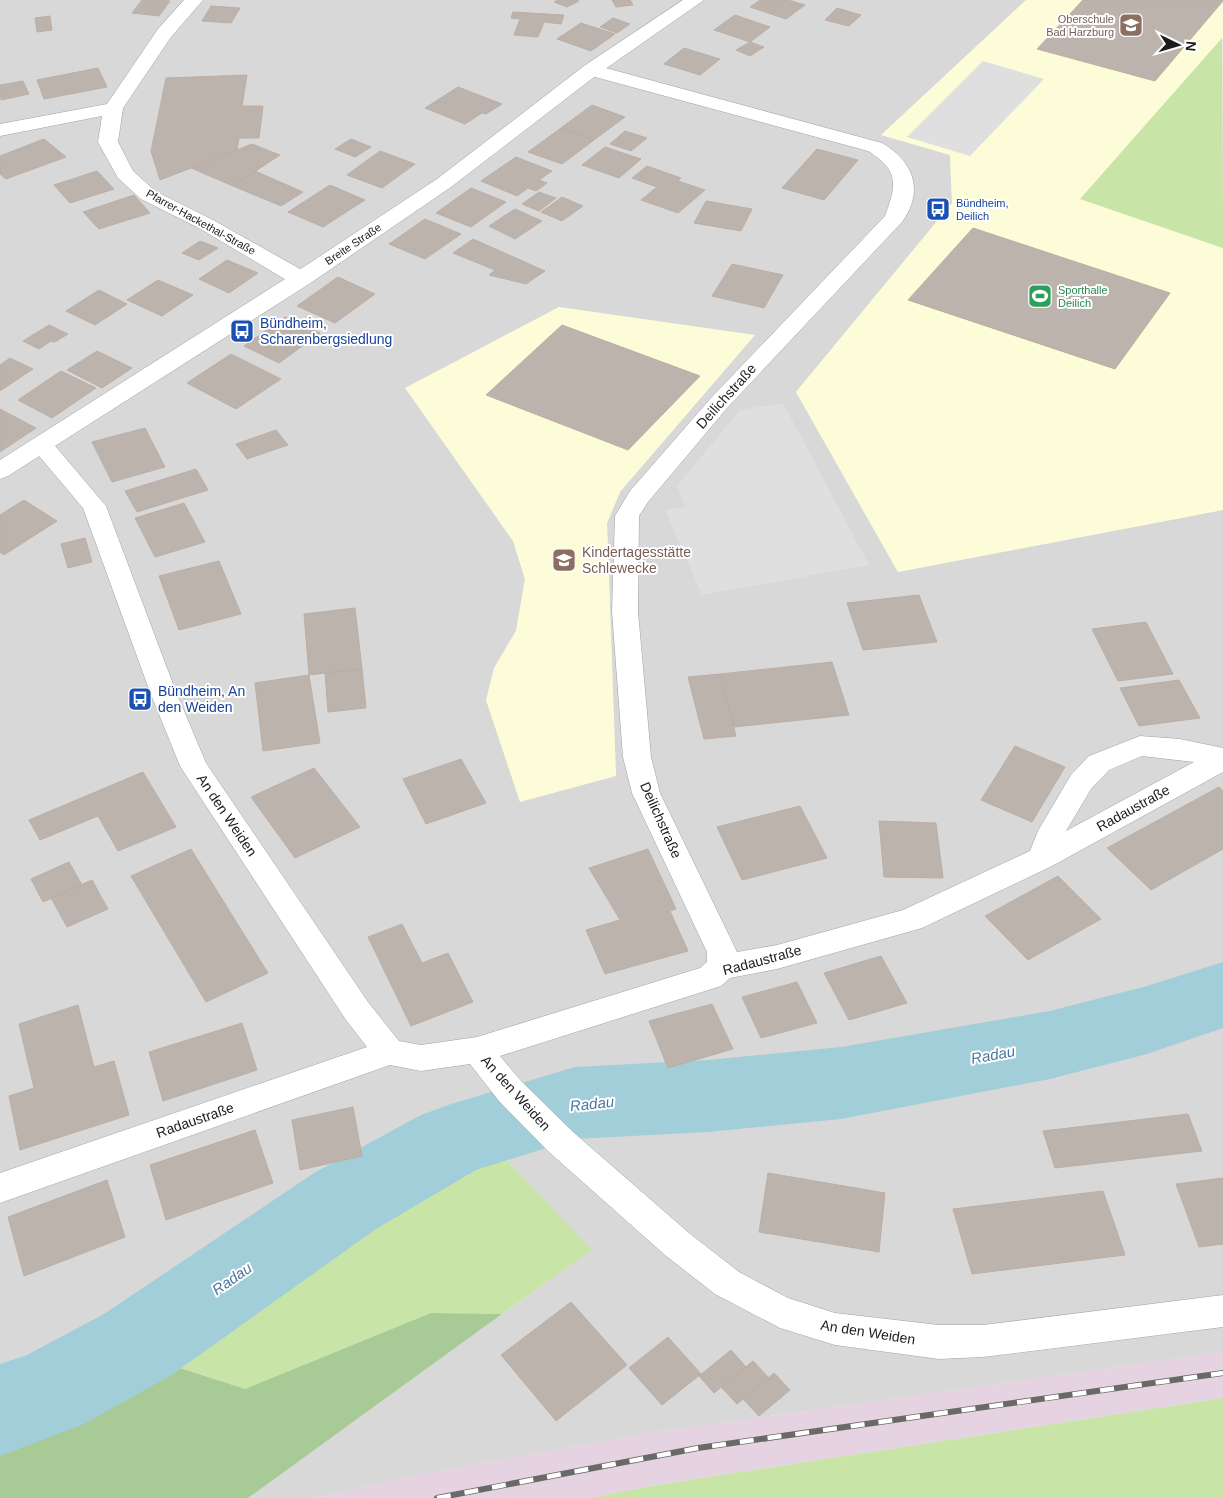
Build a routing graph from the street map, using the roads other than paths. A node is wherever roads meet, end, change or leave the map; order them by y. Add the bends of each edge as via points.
1 (194, 0) edge
2 (695, 0) edge
3 (590, 70) junction
4 (114, 108) junction
5 (0, 130) edge
6 (302, 279) junction
7 (42, 445) junction
8 (0, 471) edge
9 (1223, 758) edge
10 (1042, 858) junction
11 (722, 967) junction
12 (477, 1050) junction
13 (390, 1052) junction
14 (0, 1188) edge
15 (1223, 1311) edge

1 - 4 street, Pfarrer-Hackethal-Straße via 164,34
2 - 3 street, Breite Straße
3 - 6 street, Breite Straße via 444,183
3 - 11 street, Deilichstraße via 874,147 892,156 900,167 903,183 902,199 895,218 719,403 639,497 627,516 625,612 637,757 646,793 722,952
4 - 5 street
4 - 6 street, Pfarrer-Hackethal-Straße via 108,142 125,174 148,195
6 - 7 street, Breite Straße
7 - 8 street, Breite Straße
7 - 13 street, An den Weiden via 94,506 194,766 357,1011
9 - 10 street, Radaustraße
9 - 10 street, Radaustraße via 1180,749 1140,746 1099,763 1081,782 1052,831
10 - 11 street, Radaustraße via 911,920 777,956
11 - 12 street, Radaustraße via 710,977
12 - 13 street, An den Weiden via 421,1058
12 - 15 street, An den Weiden via 510,1091 561,1142 677,1244 727,1283 780,1312 835,1329 939,1342 983,1341
13 - 14 street, Radaustraße

